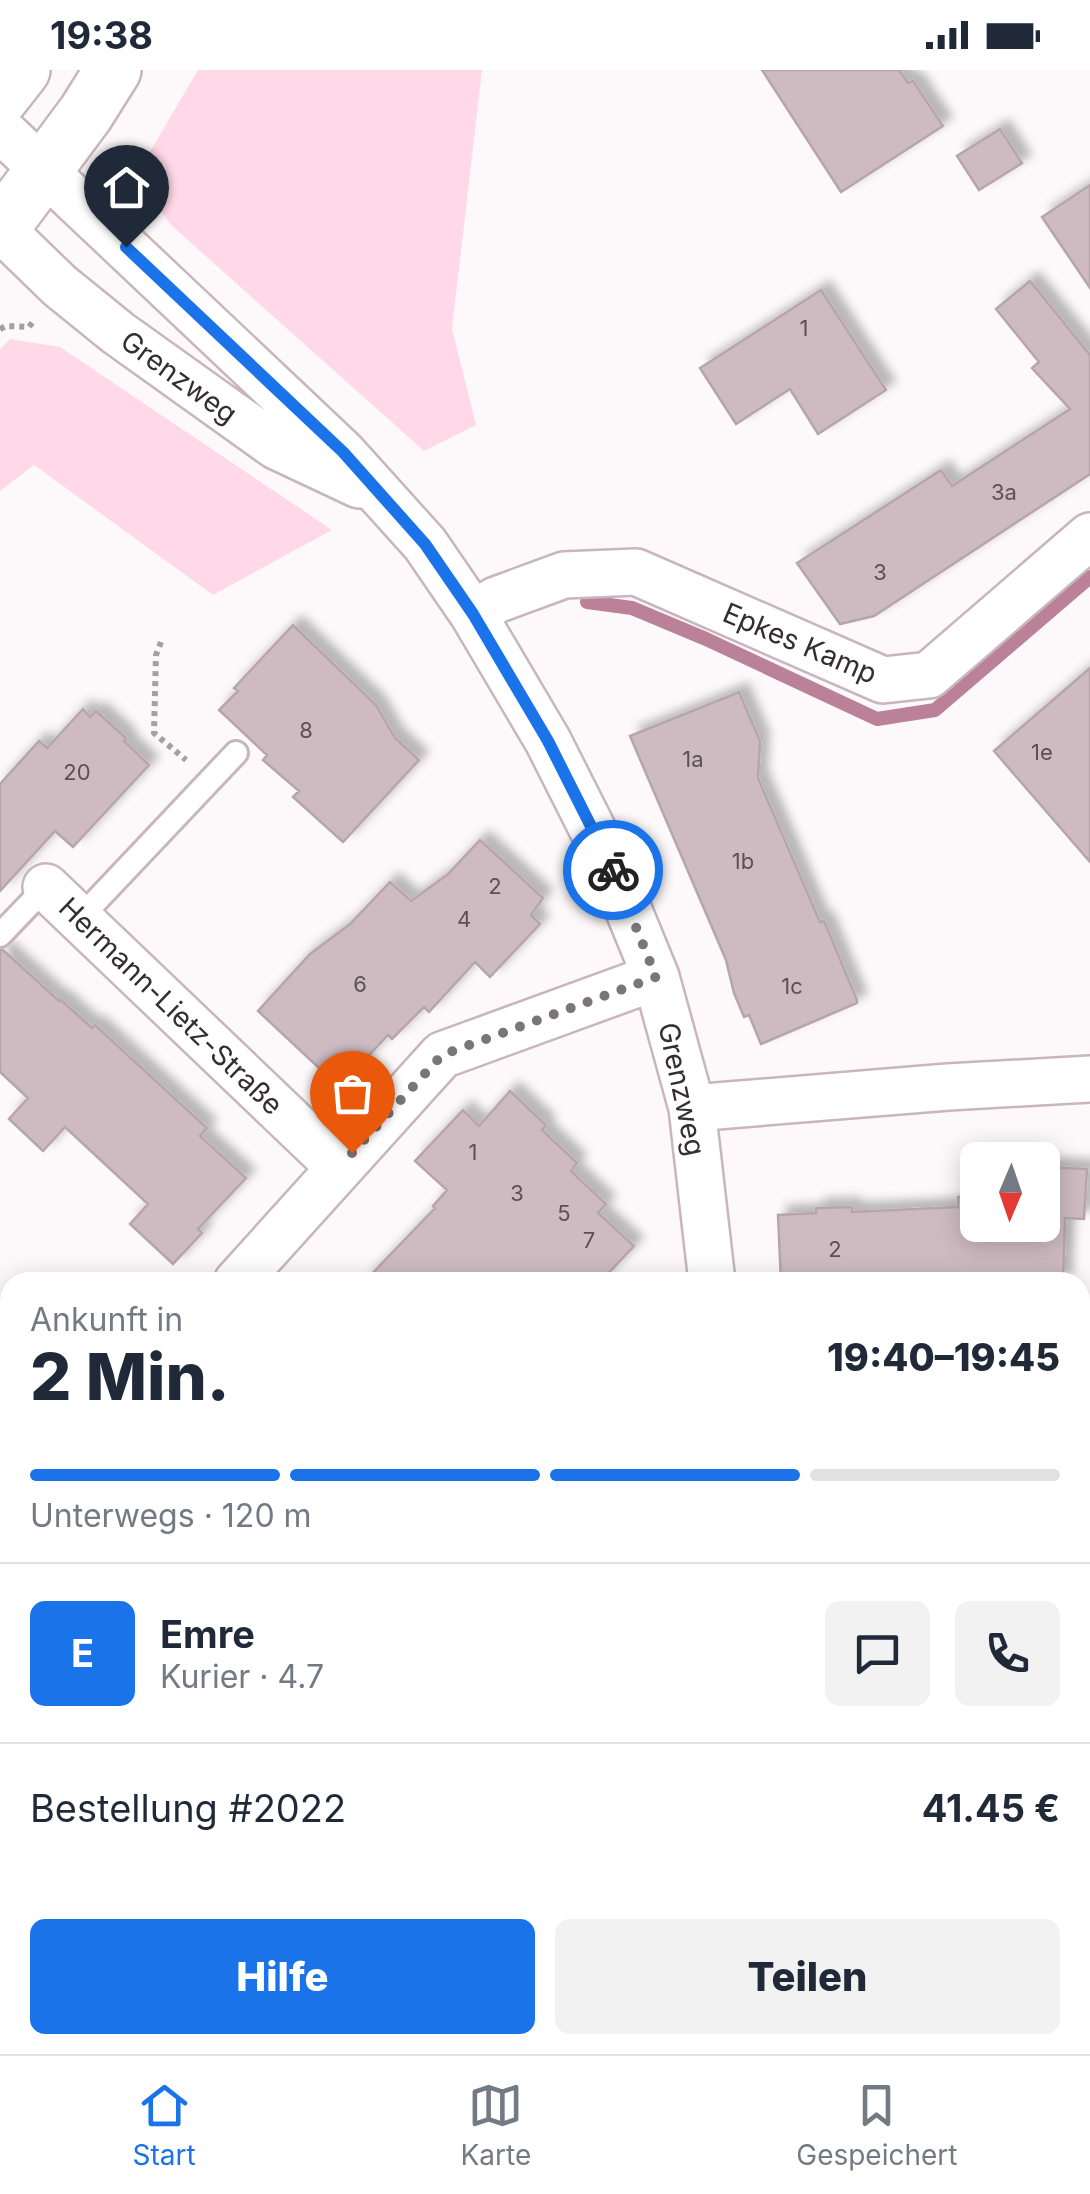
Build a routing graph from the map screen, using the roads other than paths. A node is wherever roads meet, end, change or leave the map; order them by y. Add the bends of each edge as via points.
1 (22, 70) edge
2 (113, 70) edge
3 (0, 98) edge
4 (0, 130) edge
5 (44, 172) junction
6 (0, 229) edge
7 (379, 494) junction
8 (1090, 536) edge
9 (473, 614) junction
10 (236, 752) dead end
11 (46, 887) joint
12 (80, 918) junction
13 (0, 935) edge
14 (656, 977) junction
15 (1090, 1079) edge
16 (692, 1108) junction
17 (339, 1167) junction
18 (247, 1272) edge
19 (711, 1272) edge

1 - 3 main road
2 - 5 main road
4 - 5 street, Grenzweg
5 - 6 main road
5 - 7 street, Grenzweg via 343,452
6 - 7 street, Grenzweg via 118,333 276,446
7 - 9 street, Grenzweg via 425,544
8 - 9 street, Epkes Kamp via 929,676 884,680 636,572 564,576
9 - 14 street, Grenzweg via 608,860
10 - 12 lane
11 - 12 street, Hermann-Lietz-Straße
11 - 13 lane
12 - 17 street, Hermann-Lietz-Straße
14 - 16 street, Grenzweg
14 - 17 street via 442,1055
15 - 16 street
16 - 19 street, Grenzweg
17 - 18 street

